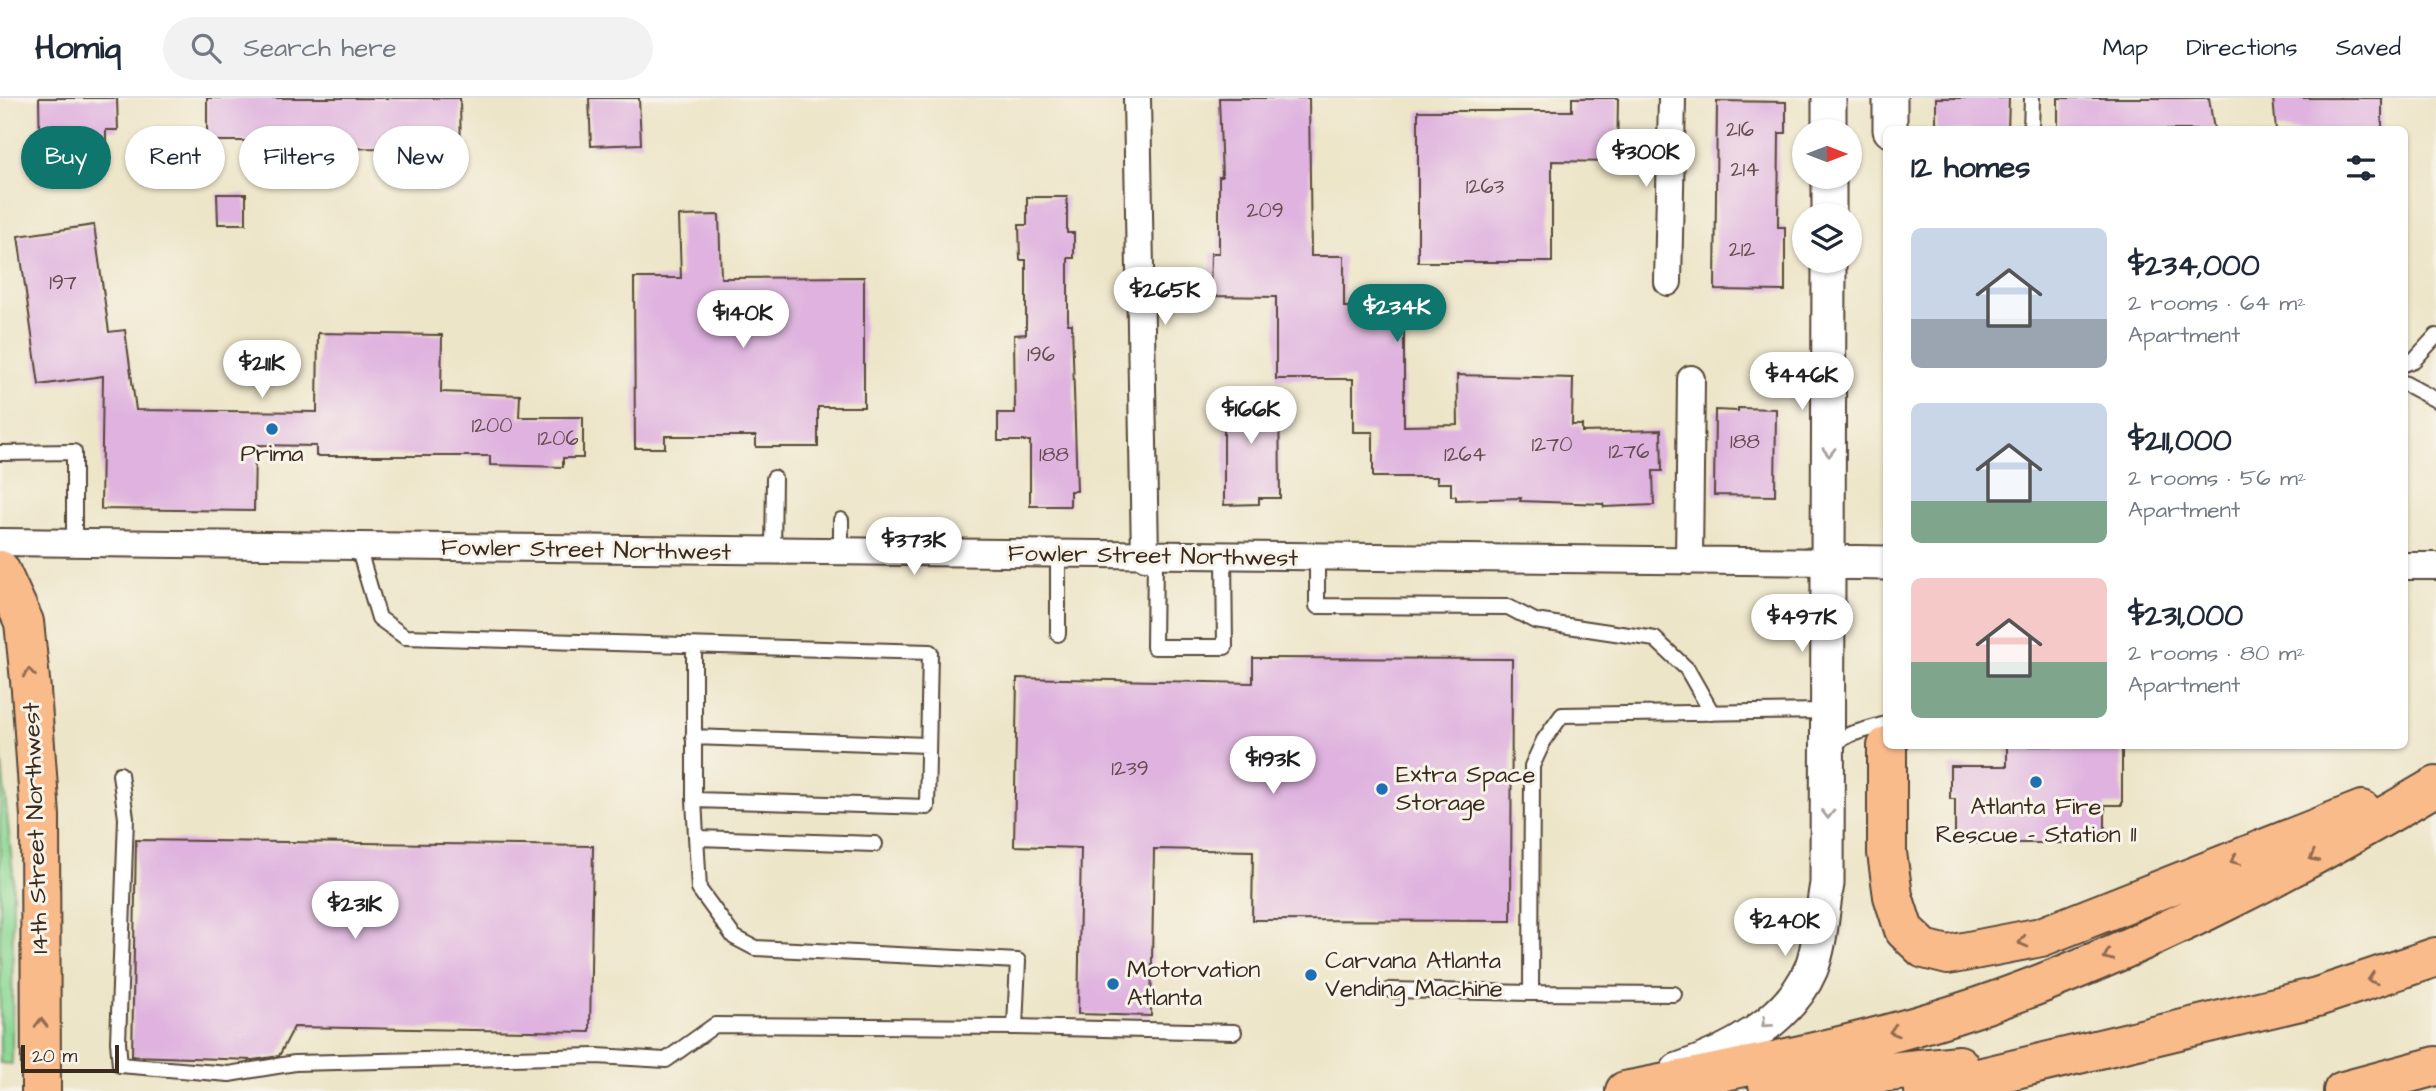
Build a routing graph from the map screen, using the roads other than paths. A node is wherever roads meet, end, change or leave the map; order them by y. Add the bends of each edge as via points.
1 (1138, 98) edge
2 (1672, 98) edge
3 (1829, 98) edge
4 (1890, 98) edge
5 (2032, 98) edge
6 (1829, 119) edge
7 (1890, 126) edge
8 (2031, 126) edge
9 (1829, 273) edge
10 (1668, 282) dead end
11 (2436, 336) edge
12 (2408, 362) edge
13 (1691, 379) dead end
14 (2408, 385) edge
15 (2436, 400) edge
16 (0, 453) edge
17 (774, 478) dead end
18 (841, 520) dead end
19 (0, 542) edge
20 (74, 543) junction
21 (358, 547) junction
22 (772, 552) junction
23 (841, 553) junction
24 (1058, 556) junction
25 (1150, 556) junction
26 (1224, 557) junction
27 (1317, 558) junction
28 (1689, 561) junction
29 (1829, 562) junction
30 (1883, 563) edge
31 (2408, 566) edge
32 (2436, 566) edge
33 (0, 570) edge
34 (1058, 634) dead end
35 (694, 647) junction
36 (1828, 711) junction
37 (1712, 713) junction
38 (1883, 725) edge
39 (693, 737) junction
40 (928, 745) junction
41 (1828, 746) junction
42 (1887, 749) edge
43 (120, 774) dead end
44 (2436, 784) edge
45 (694, 800) junction
46 (698, 838) junction
47 (875, 844) dead end
48 (2436, 957) edge
49 (1390, 990) dead end
50 (1531, 993) junction
51 (1674, 994) dead end
52 (1015, 1027) junction
53 (1234, 1032) dead end
54 (2145, 1039) junction
55 (2436, 1066) edge
56 (41, 1091) edge
57 (1616, 1091) edge
58 (1625, 1091) edge
59 (1662, 1091) edge
60 (1924, 1091) edge
61 (2343, 1091) edge

1 - 25 street
2 - 10 street
3 - 6 street
4 - 7 street
5 - 8 lane
9 -> 29 street
11 - 12 lane
13 - 28 street
14 - 15 lane
16 - 20 lane via 74,452
17 - 22 lane
18 - 23 lane
19 - 20 street, Fowler Street Northwest
20 - 21 street, Fowler Street Northwest
21 - 22 street, Fowler Street Northwest
21 - 35 lane via 379,618 405,637
22 - 23 street, Fowler Street Northwest
23 - 24 street, Fowler Street Northwest
24 - 25 street, Fowler Street Northwest
24 - 34 lane
25 - 26 street, Fowler Street Northwest
25 - 26 lane via 1154,646 1225,646
26 - 27 street, Fowler Street Northwest
27 - 28 street, Fowler Street Northwest
27 - 37 lane via 1317,606 1508,607 1535,621 1655,639 1687,669
28 - 29 street, Fowler Street Northwest
29 - 30 street, Fowler Street Northwest
29 - 36 street
31 - 32 street
56 -> 33 main road, 14th Street Northwest via 40,816 31,690 24,622
35 - 39 lane
35 - 40 lane via 930,652
36 - 37 lane
36 - 41 street
37 - 50 lane via 1563,715 1544,740 1532,766
38 - 41 lane
39 - 40 lane
39 - 45 lane
40 - 45 lane via 927,807
41 -> 57 street via 1827,884 1811,968 1788,1005 1746,1040 1690,1066
44 -> 42 main road via 2307,830 2041,937 1948,955 1924,949 1904,930 1893,896 1887,853
43 - 52 lane via 126,818 120,1065 229,1074 295,1063 597,1056 666,1060 715,1025
44 -> 58 main road via 2317,856 2013,995 1861,1042
45 - 46 lane
46 - 47 lane
46 - 52 lane via 699,889 734,937 755,948 1018,961
48 -> 54 main road via 2318,997
49 - 50 lane
50 - 51 lane
52 - 53 lane
54 - 59 main road via 1932,1069
54 - 60 main road
55 - 61 main road

